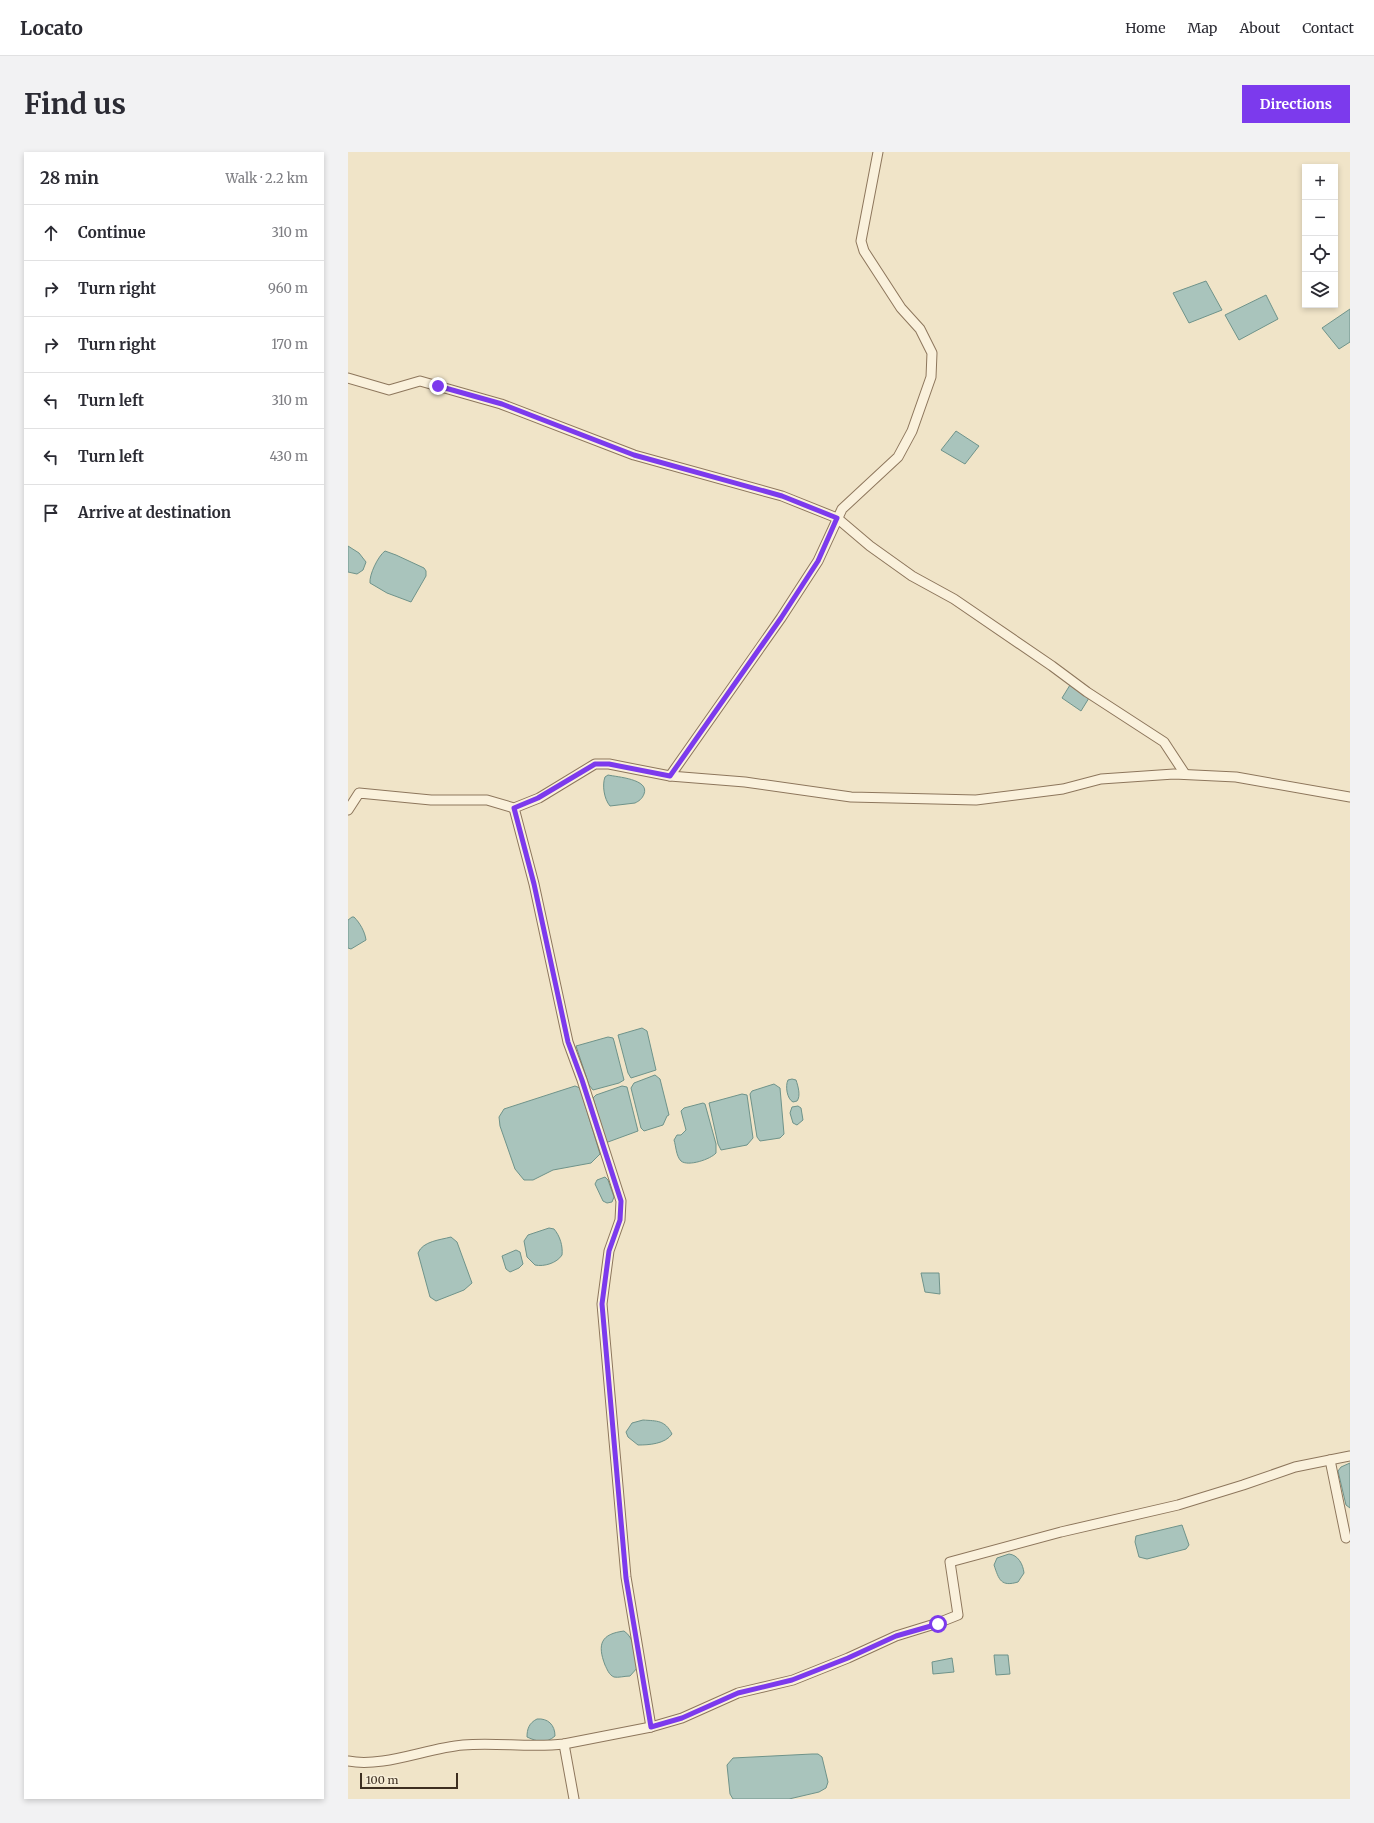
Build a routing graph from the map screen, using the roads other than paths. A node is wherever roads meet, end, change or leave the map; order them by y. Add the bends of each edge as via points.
1 (878, 152) edge
2 (348, 378) edge
3 (837, 518) junction
4 (1185, 774) junction
5 (670, 776) junction
6 (1350, 797) edge
7 (514, 808) junction
8 (348, 810) edge
9 (1350, 1456) edge
10 (1330, 1460) junction
11 (1346, 1538) dead end
12 (651, 1727) junction
13 (564, 1744) junction
14 (348, 1761) edge
15 (574, 1799) edge

1 - 3 street via 861,241 864,251 901,308 920,329 932,354 931,377 912,431 898,457 842,509
2 - 3 street via 389,390 420,380 502,404 634,455 782,496
3 - 4 street via 906,572 954,599 1087,692 1164,742
3 - 5 street via 818,561
4 - 5 street via 1101,779 1063,790 976,800 851,797 744,782
4 - 6 street via 1236,777
5 - 7 street via 609,764 595,764 538,798
7 - 8 street via 487,800 431,800 359,793
7 - 12 street via 536,891 568,1042 621,1201 620,1220 609,1251 602,1304 626,1578
9 - 10 street
10 - 11 street
10 - 12 street via 1295,1466 1178,1505 1061,1532 950,1562 958,1615 938,1624 896,1636 792,1680 738,1693 682,1718
12 - 13 street
13 - 14 street via 462,1745 385,1760 356,1763
13 - 15 street

